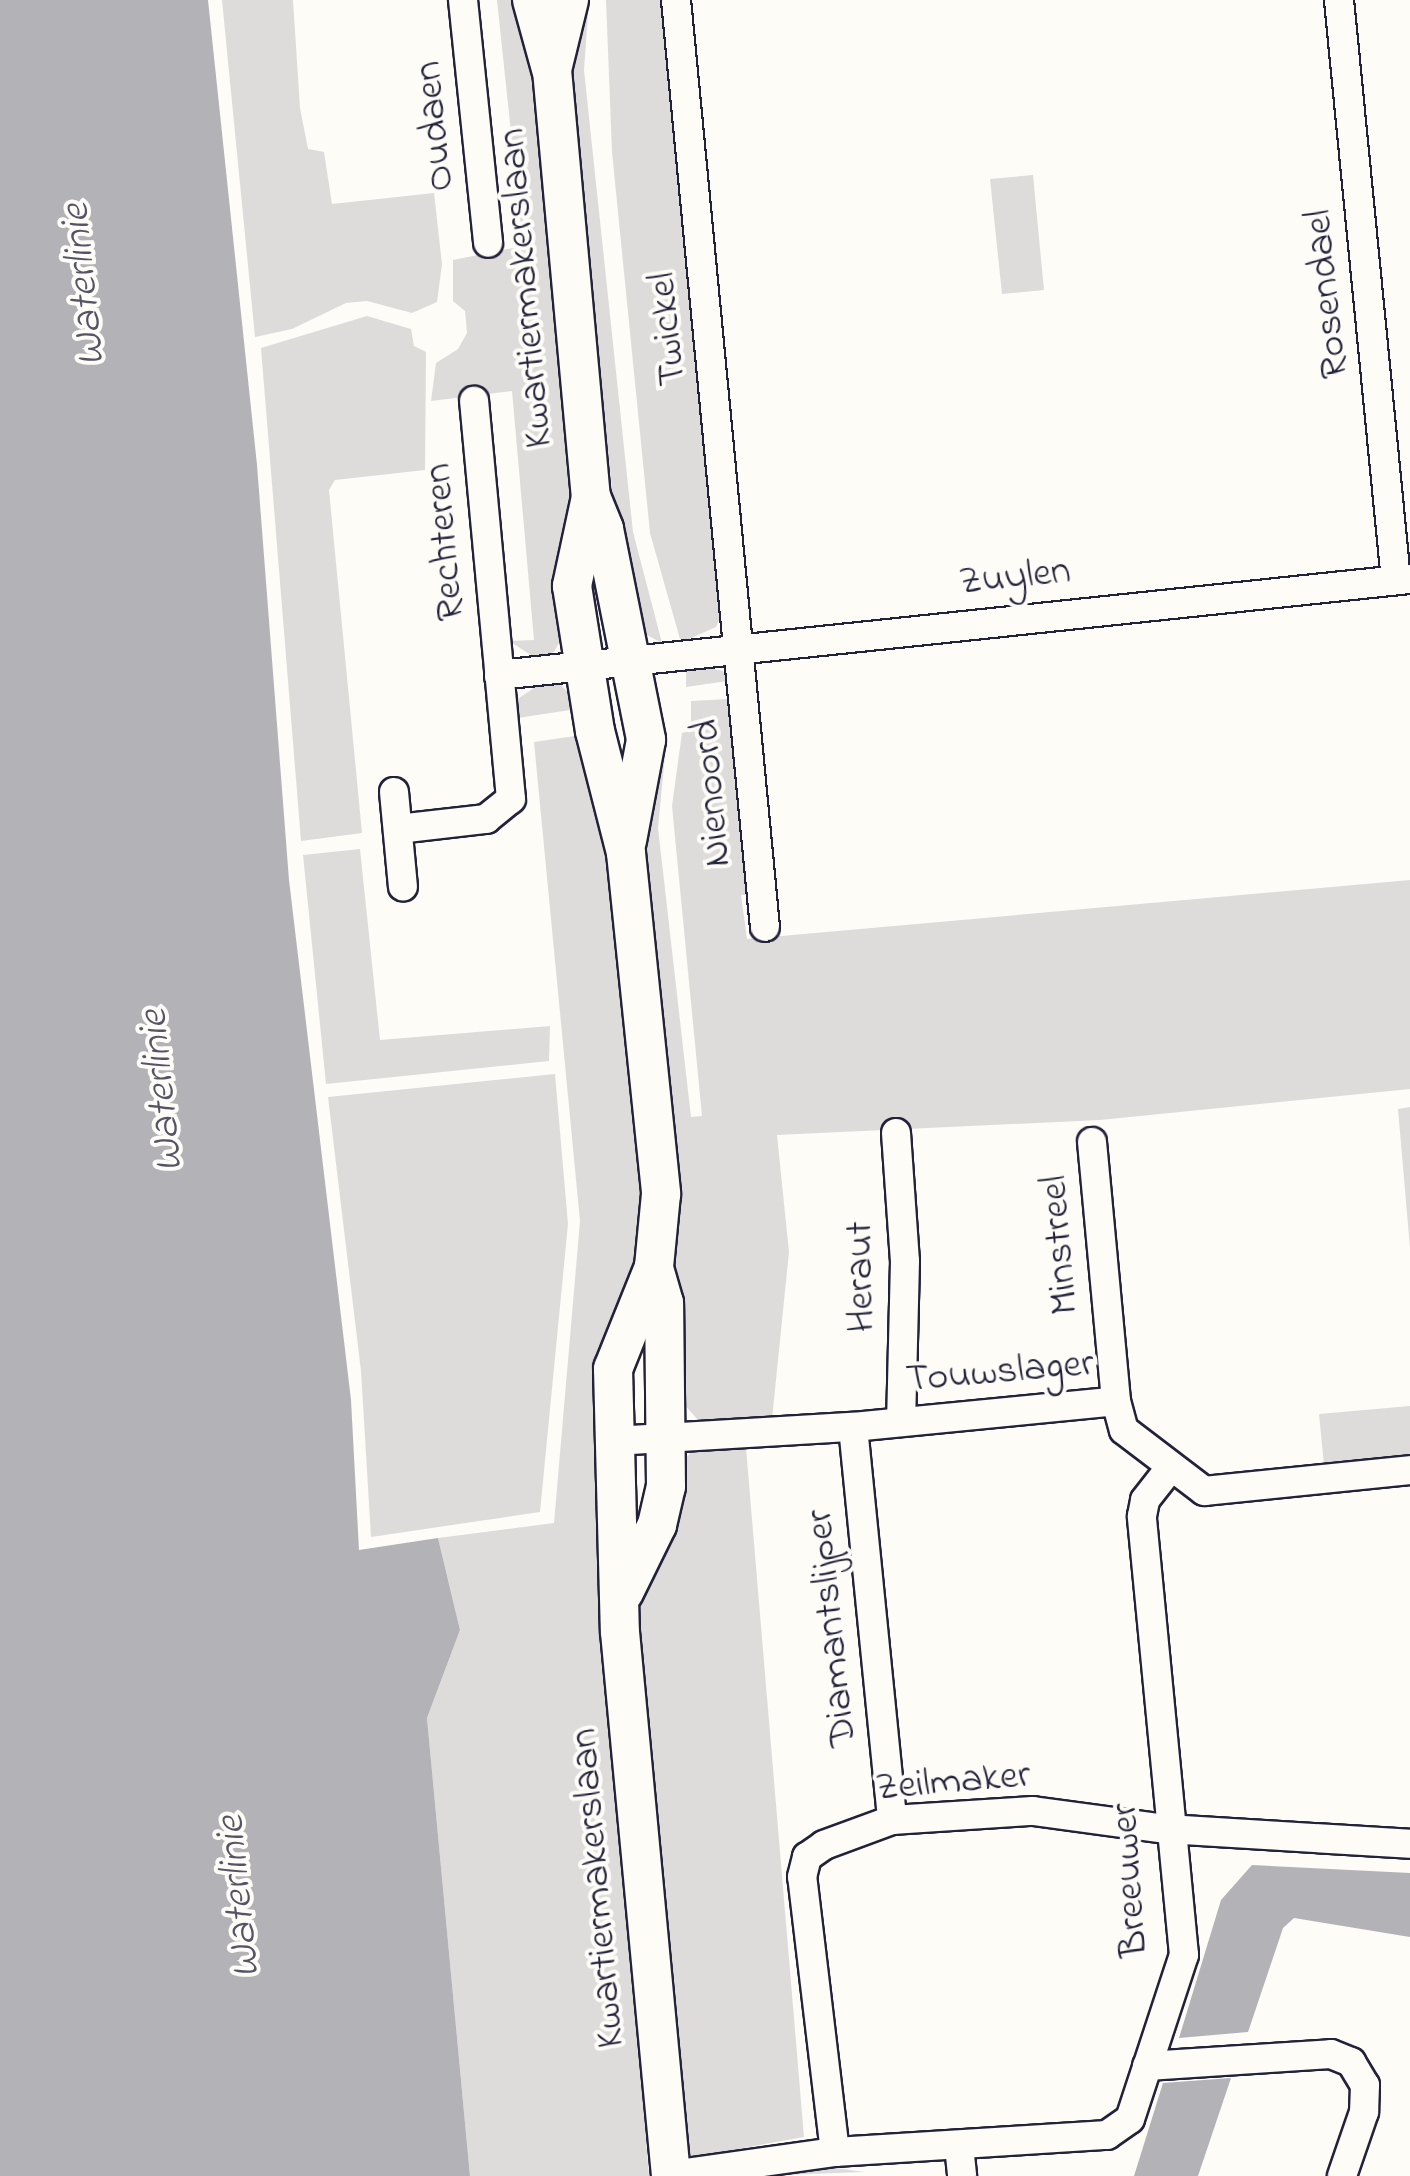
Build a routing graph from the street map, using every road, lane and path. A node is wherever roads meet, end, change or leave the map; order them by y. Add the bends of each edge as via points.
1 (464, 0) edge
2 (532, 0) edge
3 (568, 0) edge
4 (676, 0) edge
5 (1339, 0) edge
6 (552, 70) junction
7 (488, 243) dead end
8 (474, 401) dead end
9 (591, 497) junction
10 (1403, 580) edge
11 (740, 651) junction
12 (630, 664) junction
13 (583, 667) junction
14 (498, 675) junction
15 (394, 792) dead end
16 (398, 829) junction
17 (626, 853) junction
18 (403, 887) dead end
19 (765, 927) dead end
20 (896, 1133) dead end
21 (1092, 1142) dead end
22 (654, 1267) junction
23 (1116, 1401) junction
24 (901, 1421) junction
25 (853, 1427) junction
26 (666, 1438) junction
27 (614, 1441) junction
28 (1169, 1469) junction
29 (1410, 1470) edge
30 (624, 1592) junction
31 (892, 1820) junction
32 (1168, 1829) junction
33 (1410, 1844) edge
34 (1147, 2066) junction
35 (959, 2146) junction
36 (835, 2152) junction
37 (671, 2176) edge
38 (962, 2176) edge
39 (1342, 2176) edge

1 - 7 street, Oudaen
2 - 6 main road, Kwartiermakerslaan
3 - 6 main road, Kwartiermakerslaan
4 - 11 street, Twickel
5 - 10 street, Rosendael
6 - 9 main road, Kwartiermakerslaan
8 - 14 street, Rechteren
9 - 12 main road, Kwartiermakerslaan via 604,530
9 - 13 main road, Kwartiermakerslaan via 572,586
10 - 11 street, Zuylen
11 - 12 street, Zuylen
11 - 19 street, Nienoord
12 - 13 street
12 - 17 main road, Kwartiermakerslaan via 646,740
13 - 14 street
13 - 17 main road, Kwartiermakerslaan
14 - 16 street, Rechteren via 510,799 486,819
15 - 16 street
16 - 18 street
17 - 22 main road, Kwartiermakerslaan via 661,1194
20 - 24 street, Heraut via 905,1261
21 - 23 street, Minstreel
22 - 26 main road, Kwartiermakerslaan via 664,1303
22 - 27 main road, Kwartiermakerslaan via 613,1369
23 - 24 street, Touwslager
23 - 28 street, Touwslager via 1124,1430
24 - 25 street, Touwslager
25 - 26 street, Touwslager
25 - 31 street, Diamantslijper
26 - 27 street, Touwslager
26 - 30 main road, Kwartiermakerslaan via 658,1525
27 - 30 main road, Kwartiermakerslaan via 615,1552
28 - 29 street, Touwslager via 1193,1487 1215,1491
28 - 32 street, Breeuwer via 1145,1500 1142,1516
30 - 37 main road, Kwartiermakerslaan via 620,1632
31 - 32 street, Zeilmaker via 1033,1811
31 - 36 street, Zeilmaker via 824,1845 806,1857 802,1877
32 - 33 street, Zeilmaker
32 - 34 street, Breeuwer via 1184,1956
34 - 35 street, Breeuwer via 1121,2131
34 - 39 street via 1331,2054 1351,2062 1365,2084 1364,2112
35 - 36 street, Breeuwer
35 - 38 street
36 - 37 street, Breeuwer

